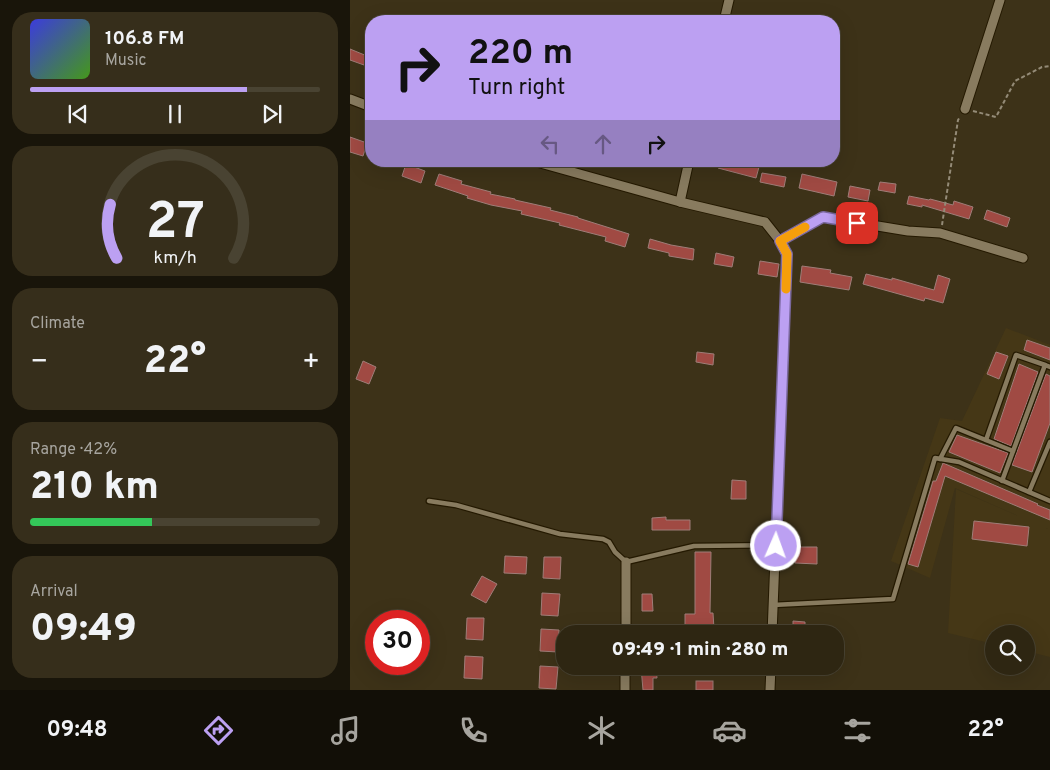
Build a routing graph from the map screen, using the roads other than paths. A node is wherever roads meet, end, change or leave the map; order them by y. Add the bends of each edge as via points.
1 (729, 0) edge
2 (1000, 0) edge
3 (725, 15) edge
4 (350, 99) edge
5 (365, 105) edge
6 (965, 110) road end
7 (555, 167) edge
8 (688, 167) edge
9 (680, 202) junction
10 (780, 241) junction
11 (1023, 258) dead end
12 (1044, 365) junction
13 (1050, 367) edge
14 (986, 440) junction
15 (1050, 442) edge
16 (1013, 451) junction
17 (940, 459) junction
18 (1002, 480) junction
19 (1029, 492) junction
20 (429, 501) dead end
21 (1050, 501) edge
22 (776, 546) junction
23 (626, 562) junction
24 (773, 605) junction
25 (626, 625) edge
26 (772, 625) edge
27 (625, 675) edge
28 (771, 675) edge
29 (625, 690) edge
30 (770, 690) edge

1 - 3 street
2 - 6 street
4 - 5 street
7 - 9 street
8 - 9 street
9 - 10 street via 765,222
10 - 11 street via 823,217 940,233
10 - 22 street via 787,254
12 - 13 lane
12 - 14 lane via 1016,355
12 - 16 lane
14 - 16 lane
14 - 17 lane via 956,428
15 - 19 lane
16 - 18 lane
17 - 18 lane via 959,462
17 - 24 lane via 935,458 893,599
18 - 19 lane
19 - 21 lane
20 - 23 lane via 456,505 560,534 602,538
22 - 23 lane via 694,546
22 - 24 street
23 - 25 street
24 - 26 street
27 - 29 street
28 - 30 street

